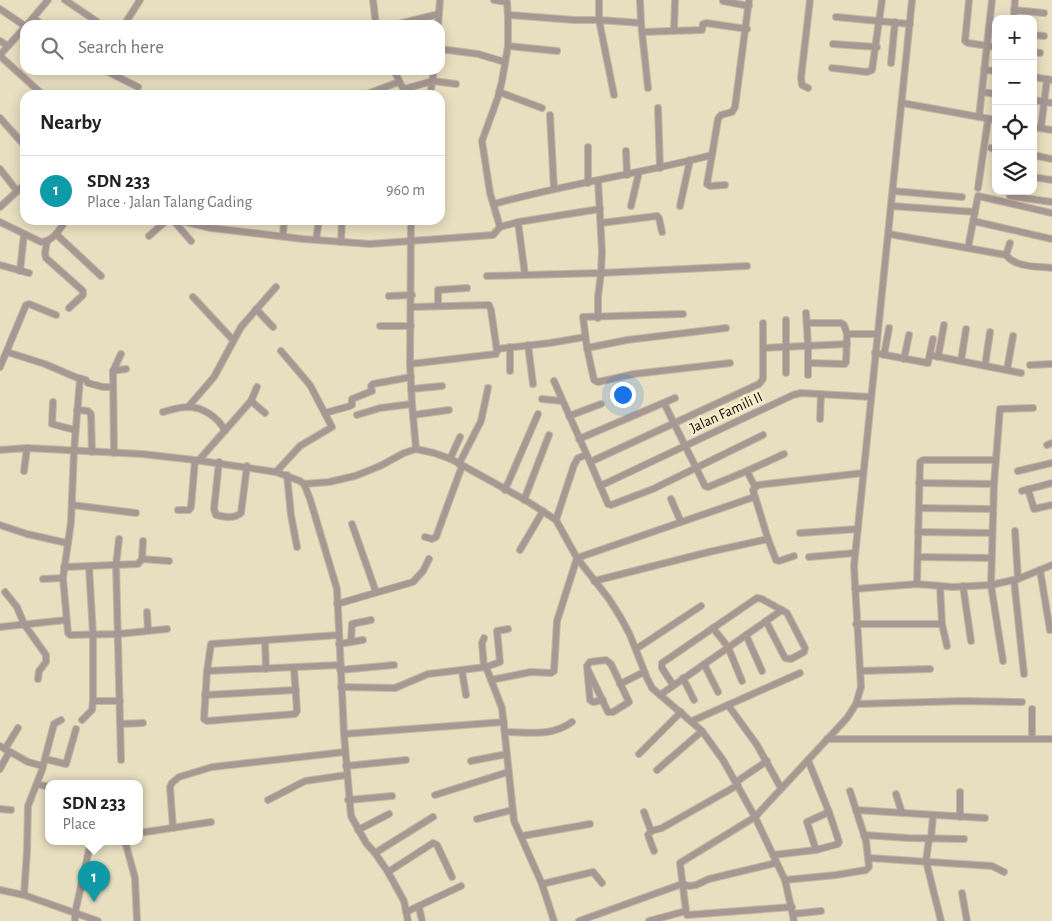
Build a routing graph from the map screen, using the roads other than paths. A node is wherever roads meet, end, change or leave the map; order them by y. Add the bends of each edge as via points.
1 (46, 0) edge
2 (65, 0) edge
3 (140, 0) edge
4 (373, 0) edge
5 (440, 0) edge
6 (494, 0) edge
7 (599, 0) edge
8 (640, 0) edge
9 (676, 0) edge
10 (810, 0) edge
11 (882, 0) edge
12 (912, 0) edge
13 (969, 0) edge
14 (992, 0) edge
15 (1015, 0) edge
16 (723, 1) edge
17 (749, 3) edge
18 (0, 10) edge
19 (1014, 10) junction
20 (1044, 13) dead end
21 (439, 14) junction
22 (1014, 15) edge
23 (508, 17) junction
24 (836, 17) dead end
25 (34, 18) joint
26 (37, 20) edge
27 (95, 20) edge
28 (127, 20) edge
29 (375, 20) edge
30 (414, 20) edge
31 (438, 20) edge
32 (599, 20) junction
33 (881, 21) junction
34 (20, 22) edge
35 (895, 22) junction
36 (641, 23) junction
37 (910, 24) junction
38 (747, 29) junction
39 (674, 30) junction
40 (642, 32) junction
41 (20, 33) edge
42 (1037, 35) edge
43 (1044, 36) dead end
44 (0, 41) edge
45 (833, 44) dead end
46 (987, 45) junction
47 (8, 46) junction
48 (508, 46) junction
49 (992, 46) edge
50 (877, 47) junction
51 (445, 50) edge
52 (557, 51) dead end
53 (0, 55) edge
54 (505, 62) junction
55 (891, 63) dead end
56 (832, 68) dead end
57 (984, 70) junction
58 (992, 71) edge
59 (20, 74) edge
60 (22, 75) edge
61 (114, 75) edge
62 (396, 75) edge
63 (433, 75) edge
64 (1037, 77) edge
65 (1050, 79) edge
66 (432, 81) junction
67 (399, 82) junction
68 (456, 84) dead end
69 (138, 87) dead end
70 (648, 88) dead end
71 (808, 88) dead end
72 (38, 90) edge
73 (377, 90) edge
74 (404, 90) edge
75 (410, 90) edge
76 (431, 90) edge
77 (499, 92) junction
78 (982, 92) junction
79 (992, 93) edge
80 (614, 95) dead end
81 (1037, 101) edge
82 (1044, 102) junction
83 (902, 103) junction
84 (1052, 103) edge
85 (542, 108) dead end
86 (658, 108) dead end
87 (550, 115) dead end
88 (979, 117) junction
89 (0, 118) edge
90 (988, 119) junction
91 (992, 120) edge
92 (1037, 128) edge
93 (1041, 128) junction
94 (1052, 130) edge
95 (20, 140) edge
96 (588, 147) dead end
97 (626, 151) dead end
98 (712, 155) junction
99 (1037, 156) edge
100 (1052, 159) edge
101 (690, 160) junction
102 (660, 168) junction
103 (0, 169) edge
104 (639, 172) junction
105 (626, 175) junction
106 (1037, 178) edge
107 (1052, 180) edge
108 (598, 181) junction
109 (588, 183) junction
110 (725, 185) dead end
111 (20, 188) edge
112 (554, 188) junction
113 (978, 188) dead end
114 (17, 191) junction
115 (893, 191) junction
116 (1010, 196) dead end
117 (962, 197) dead end
118 (1052, 202) edge
119 (494, 204) junction
120 (631, 206) dead end
121 (680, 206) dead end
122 (892, 206) junction
123 (0, 207) edge
124 (600, 210) junction
125 (975, 212) junction
126 (1052, 213) edge
127 (973, 221) junction
128 (0, 222) edge
129 (518, 222) junction
130 (601, 222) junction
131 (62, 225) edge
132 (161, 225) edge
133 (177, 225) edge
134 (198, 225) edge
135 (284, 225) edge
136 (318, 225) edge
137 (342, 225) edge
138 (411, 225) edge
139 (500, 227) junction
140 (662, 232) dead end
141 (24, 234) junction
142 (56, 234) junction
143 (889, 234) junction
144 (149, 236) dead end
145 (283, 236) junction
146 (1052, 239) edge
147 (316, 240) junction
148 (191, 241) dead end
149 (47, 242) junction
150 (341, 242) junction
151 (412, 242) junction
152 (1010, 243) dead end
153 (968, 248) junction
154 (1006, 255) junction
155 (0, 265) edge
156 (747, 266) dead end
157 (1052, 268) edge
158 (20, 271) junction
159 (30, 273) dead end
160 (601, 273) junction
161 (525, 275) junction
162 (101, 276) dead end
163 (487, 276) dead end
164 (276, 287) dead end
165 (467, 288) dead end
166 (412, 295) junction
167 (389, 296) dead end
168 (193, 298) dead end
169 (438, 306) junction
170 (69, 308) dead end
171 (411, 308) junction
172 (256, 309) junction
173 (806, 313) dead end
174 (683, 314) dead end
175 (56, 315) dead end
176 (598, 318) junction
177 (786, 320) dead end
178 (763, 323) dead end
179 (807, 324) junction
180 (944, 325) dead end
181 (273, 326) dead end
182 (380, 326) dead end
183 (411, 326) junction
184 (726, 328) dead end
185 (889, 328) dead end
186 (966, 329) dead end
187 (990, 332) dead end
188 (847, 334) junction
189 (877, 334) junction
190 (909, 335) dead end
191 (1013, 336) dead end
192 (584, 337) junction
193 (933, 339) dead end
194 (233, 340) junction
195 (847, 344) junction
196 (528, 345) junction
197 (808, 345) junction
198 (786, 346) junction
199 (510, 347) junction
200 (587, 348) junction
201 (763, 348) junction
202 (497, 349) junction
203 (281, 351) dead end
204 (7, 352) junction
205 (875, 353) junction
206 (120, 354) dead end
207 (884, 355) junction
208 (930, 355) junction
209 (938, 356) junction
210 (904, 359) junction
211 (961, 361) junction
212 (730, 363) dead end
213 (410, 364) junction
214 (808, 364) junction
215 (1052, 364) edge
216 (1030, 365) dead end
217 (985, 366) junction
218 (0, 367) edge
219 (126, 370) dead end
220 (1007, 370) junction
221 (113, 371) junction
222 (510, 371) dead end
223 (786, 373) dead end
224 (1021, 373) dead end
225 (808, 375) dead end
226 (411, 377) junction
227 (79, 378) junction
228 (554, 381) dead end
229 (533, 384) dead end
230 (442, 386) dead end
231 (113, 387) junction
232 (257, 388) dead end
233 (488, 388) dead end
234 (411, 390) junction
235 (820, 394) junction
236 (871, 397) junction
237 (675, 398) dead end
238 (542, 399) dead end
239 (251, 401) junction
240 (562, 401) junction
241 (53, 402) dead end
242 (664, 403) junction
243 (412, 404) junction
244 (601, 404) dead end
245 (188, 407) junction
246 (1033, 408) dead end
247 (77, 410) junction
248 (449, 410) dead end
249 (163, 412) dead end
250 (265, 413) dead end
251 (325, 413) junction
252 (538, 414) dead end
253 (357, 415) dead end
254 (413, 415) junction
255 (569, 416) junction
256 (820, 419) dead end
257 (674, 425) junction
258 (76, 430) junction
259 (225, 432) junction
260 (548, 435) dead end
261 (763, 435) dead end
262 (460, 437) dead end
263 (579, 439) junction
264 (684, 445) junction
265 (27, 448) junction
266 (416, 449) junction
267 (0, 450) edge
268 (74, 451) junction
269 (92, 452) junction
270 (114, 453) junction
271 (784, 454) dead end
272 (586, 455) junction
273 (450, 459) junction
274 (197, 460) junction
275 (996, 460) junction
276 (218, 462) junction
277 (590, 462) junction
278 (1052, 463) edge
279 (461, 465) junction
280 (247, 466) junction
281 (696, 468) junction
282 (24, 471) dead end
283 (748, 471) junction
284 (1018, 471) dead end
285 (276, 472) junction
286 (863, 473) junction
287 (287, 475) junction
288 (919, 483) junction
289 (1052, 483) edge
290 (304, 484) junction
291 (994, 484) junction
292 (600, 486) junction
293 (755, 487) junction
294 (505, 490) junction
295 (754, 497) junction
296 (671, 499) dead end
297 (524, 500) junction
298 (1052, 504) edge
299 (72, 505) junction
300 (919, 508) junction
301 (993, 508) junction
302 (178, 510) dead end
303 (543, 511) junction
304 (136, 513) dead end
305 (556, 520) junction
306 (681, 522) junction
307 (352, 524) dead end
308 (0, 525) edge
309 (858, 529) junction
310 (1015, 531) dead end
311 (918, 532) junction
312 (992, 533) junction
313 (800, 534) dead end
314 (425, 537) dead end
315 (119, 539) dead end
316 (768, 539) junction
317 (144, 541) dead end
318 (67, 543) junction
319 (297, 547) dead end
320 (520, 550) dead end
321 (855, 553) junction
322 (794, 556) dead end
323 (809, 557) dead end
324 (918, 557) junction
325 (577, 558) junction
326 (991, 558) junction
327 (142, 559) junction
328 (429, 559) dead end
329 (169, 561) dead end
330 (116, 565) junction
331 (1052, 565) edge
332 (89, 566) junction
333 (64, 567) junction
334 (1040, 570) junction
335 (63, 578) junction
336 (43, 579) dead end
337 (1016, 580) junction
338 (594, 581) junction
339 (917, 584) junction
340 (991, 585) junction
341 (940, 586) junction
342 (963, 586) junction
343 (854, 588) junction
344 (5, 592) dead end
345 (376, 592) junction
346 (337, 604) junction
347 (701, 606) dead end
348 (782, 610) junction
349 (147, 612) dead end
350 (66, 620) junction
351 (371, 620) dead end
352 (766, 621) junction
353 (24, 624) junction
354 (856, 624) junction
355 (942, 624) junction
356 (0, 627) edge
357 (713, 628) junction
358 (167, 629) dead end
359 (508, 629) dead end
360 (1050, 630) dead end
361 (148, 631) junction
362 (93, 634) junction
363 (118, 634) junction
364 (339, 635) junction
365 (746, 635) junction
366 (484, 638) dead end
367 (363, 640) dead end
368 (971, 640) dead end
369 (265, 641) junction
370 (351, 642) junction
371 (339, 644) junction
372 (947, 646) dead end
373 (728, 647) junction
374 (636, 649) junction
375 (1003, 661) dead end
376 (704, 664) junction
377 (394, 665) dead end
378 (485, 667) junction
379 (294, 668) junction
380 (340, 668) junction
381 (266, 669) junction
382 (930, 669) dead end
383 (588, 670) junction
384 (207, 671) junction
385 (462, 671) junction
386 (762, 671) dead end
387 (861, 671) junction
388 (644, 672) junction
389 (800, 673) dead end
390 (1024, 674) dead end
391 (683, 678) junction
392 (38, 679) dead end
393 (491, 680) junction
394 (742, 681) dead end
395 (620, 684) junction
396 (673, 685) junction
397 (341, 688) junction
398 (296, 690) junction
399 (718, 692) dead end
400 (205, 695) junction
401 (466, 695) dead end
402 (660, 695) junction
403 (603, 700) junction
404 (694, 700) dead end
405 (93, 701) junction
406 (120, 701) junction
407 (1022, 702) dead end
408 (856, 704) junction
409 (728, 705) junction
410 (1032, 709) dead end
411 (680, 712) junction
412 (62, 720) dead end
413 (82, 720) dead end
414 (692, 721) junction
415 (504, 722) junction
416 (572, 722) dead end
417 (143, 723) dead end
418 (120, 724) junction
419 (18, 728) dead end
420 (76, 729) dead end
421 (702, 731) junction
422 (505, 732) junction
423 (344, 734) junction
424 (827, 739) junction
425 (1032, 739) junction
426 (1052, 739) edge
427 (3, 749) edge
428 (345, 752) junction
429 (507, 754) junction
430 (638, 754) dead end
431 (45, 759) junction
432 (121, 760) dead end
433 (406, 760) dead end
434 (808, 760) junction
435 (471, 761) dead end
436 (767, 761) junction
437 (43, 766) junction
438 (346, 766) junction
439 (0, 769) edge
440 (657, 770) dead end
441 (508, 772) junction
442 (346, 775) junction
443 (37, 784) junction
444 (737, 784) junction
445 (45, 786) edge
446 (781, 788) junction
447 (850, 790) dead end
448 (960, 792) dead end
449 (896, 794) dead end
450 (435, 795) dead end
451 (392, 796) dead end
452 (268, 800) dead end
453 (348, 800) junction
454 (0, 809) edge
455 (11, 810) dead end
456 (512, 810) junction
457 (856, 810) junction
458 (644, 812) dead end
459 (829, 812) junction
460 (902, 813) junction
461 (389, 814) dead end
462 (934, 815) junction
463 (960, 816) junction
464 (433, 817) dead end
465 (755, 817) junction
466 (985, 818) dead end
467 (477, 819) dead end
468 (211, 822) dead end
469 (590, 824) dead end
470 (172, 828) junction
471 (358, 830) junction
472 (651, 831) junction
473 (143, 832) edge
474 (864, 835) junction
475 (522, 836) junction
476 (930, 839) junction
477 (964, 839) dead end
478 (90, 845) edge
479 (127, 845) edge
480 (816, 850) junction
481 (654, 851) dead end
482 (375, 853) junction
483 (773, 855) junction
484 (869, 858) junction
485 (926, 861) junction
486 (776, 863) junction
487 (388, 872) junction
488 (1004, 872) dead end
489 (452, 877) dead end
490 (785, 880) junction
491 (602, 883) dead end
492 (542, 884) junction
493 (682, 884) junction
494 (461, 886) dead end
495 (0, 890) edge
496 (962, 893) dead end
497 (24, 895) junction
498 (419, 907) junction
499 (821, 911) dead end
500 (406, 912) junction
501 (75, 913) junction
502 (793, 914) edge
503 (687, 916) edge
504 (75, 921) edge
505 (98, 921) edge
506 (137, 921) edge
507 (408, 921) edge
508 (422, 921) edge
509 (554, 921) edge
510 (579, 921) edge
511 (649, 921) edge
512 (941, 921) edge
513 (967, 921) edge

1 - 25 street
2 - 27 street
3 - 28 street
4 - 29 street
5 - 21 street
6 - 23 street via 507,2
7 - 32 street
8 - 36 street
9 - 39 street
10 - 71 street via 801,78 802,85
11 - 33 street
12 - 37 street
13 - 46 street via 965,41
14 - 46 street
15 - 19 street
16 - 17 street
17 - 38 street
18 - 34 street
19 - 20 street
19 - 22 street
21 - 30 street
21 - 31 street
23 - 32 street
23 - 48 street
24 - 33 street
25 - 26 street
32 - 36 street
32 - 80 street
33 - 35 street
33 - 50 street
35 - 37 street
35 - 55 street
36 - 40 street
37 - 83 street
38 - 39 street via 706,23 702,30
38 - 98 street via 735,107 718,119
39 - 40 street
40 - 70 street
41 - 47 street
42 - 43 street
44 - 47 street
45 - 50 street
46 - 49 street
46 - 57 street
47 - 53 street
48 - 52 street
48 - 54 street
50 - 56 street via 871,71
51 - 54 street
53 - 59 street
54 - 77 street
57 - 58 street
57 - 78 street
60 - 72 street
61 - 69 street
62 - 67 street
63 - 66 street
64 - 65 street
65 - 82 street
66 - 68 street
66 - 75 street
66 - 76 street
67 - 73 street
67 - 74 street
77 - 85 street
77 - 119 street via 482,141
78 - 79 street
78 - 88 street
81 - 82 street
82 - 84 street
82 - 93 street
83 - 88 street
83 - 115 street
86 - 102 street
87 - 112 street
88 - 90 street
89 - 95 street
90 - 91 street
90 - 113 street
92 - 93 street
93 - 94 street
96 - 109 street
97 - 105 street
98 - 101 street
98 - 110 street via 707,184
99 - 100 street
101 - 102 street
101 - 121 street
102 - 104 street
103 - 114 street
104 - 105 street
104 - 120 street
105 - 108 street
106 - 107 street
108 - 109 street
108 - 124 street
109 - 112 street
111 - 114 street
112 - 119 street
114 - 123 street
115 - 117 street
115 - 122 street
116 - 118 street
119 - 139 street
122 - 125 street
122 - 143 street
124 - 129 street
124 - 130 street
125 - 126 street via 978,196
125 - 127 street
127 - 146 street
127 - 153 street
128 - 141 street
129 - 139 street
129 - 161 street
130 - 140 street via 657,216
130 - 160 street
131 - 142 street
132 - 144 street
133 - 148 street
134 - 145 street
135 - 145 street
136 - 147 street
137 - 150 street
138 - 151 street
139 - 151 street via 488,236
141 - 149 street
141 - 158 street
142 - 149 street
142 - 162 street
143 - 153 street
143 - 189 street
145 - 147 street
147 - 150 street
149 - 170 street via 46,258 83,291 83,295
150 - 151 street
151 - 166 street
152 - 154 street
153 - 154 street
154 - 157 street via 1016,263
155 - 158 street
156 - 160 street
158 - 159 street
160 - 161 street
160 - 176 street
161 - 163 street
164 - 172 street
165 - 169 street via 438,290
166 - 167 street
166 - 171 street
168 - 194 street
169 - 171 street
169 - 202 street via 489,304
171 - 183 street
172 - 181 street
172 - 194 street
173 - 179 street
174 - 176 street
175 - 204 street via 26,305
176 - 192 street via 583,317
177 - 198 street
178 - 201 street
179 - 188 street via 840,323
179 - 197 street
180 - 209 street
182 - 183 street
183 - 213 street
184 - 200 street
185 - 207 street
186 - 211 street
187 - 217 street
188 - 189 street
188 - 195 street
189 - 205 street
190 - 210 street
191 - 220 street
192 - 196 street
192 - 200 street
193 - 208 street
194 - 245 street via 214,377
195 - 197 street
195 - 214 street via 845,364
196 - 199 street
196 - 229 street
197 - 198 street
197 - 214 street
198 - 201 street
198 - 223 street
199 - 202 street
199 - 222 street
200 - 212 street via 594,380 598,382 634,374
201 - 257 street via 763,379 759,384
202 - 213 street via 496,354
203 - 251 street via 310,385
204 - 218 street
204 - 227 street
205 - 207 street
205 - 236 street
206 - 221 street
207 - 210 street
208 - 209 street
208 - 210 street via 928,364
209 - 211 street
211 - 217 street
213 - 226 street
214 - 225 street
215 - 216 street
217 - 220 street
219 - 221 street
220 - 224 street
221 - 231 street
226 - 234 street
226 - 251 street via 373,384 372,391 352,399 350,406
227 - 231 street via 88,383
227 - 247 street
228 - 240 street
230 - 234 street
231 - 270 street
232 - 239 street
233 - 279 street via 481,421
234 - 243 street
235 - 236 street, Jalan Famili II
235 - 256 street
235 - 264 street, Jalan Famili II via 793,394
236 - 286 street
237 - 242 street
238 - 240 street
239 - 250 street
239 - 259 street
240 - 255 street
241 - 258 street via 52,424
242 - 257 street
242 - 263 street
243 - 253 street
243 - 254 street
244 - 255 street
245 - 249 street
245 - 259 street via 206,412 222,424
246 - 275 street via 1000,409
247 - 258 street
247 - 269 street via 91,414
248 - 254 street
251 - 285 street via 331,428 300,446
252 - 294 street
254 - 266 street
255 - 263 street
257 - 264 street
257 - 277 street
258 - 268 street
259 - 274 street
260 - 297 street
261 - 281 street
262 - 273 street
263 - 272 street
264 - 281 street
264 - 292 street, Jalan Famili II
265 - 267 street
265 - 268 street
265 - 282 street
266 - 273 street
266 - 290 street via 355,476
268 - 269 street
268 - 299 street
269 - 270 street
270 - 274 street
271 - 283 street
272 - 277 street
272 - 305 street via 574,464
273 - 279 street
274 - 276 street
274 - 302 street via 192,507
275 - 288 street via 924,460 919,464
275 - 291 street
276 - 280 street
276 - 280 street via 214,509 216,515 226,517 241,513
277 - 292 street
278 - 284 street
279 - 294 street
279 - 314 street via 436,536 432,539
280 - 285 street
281 - 283 street via 706,487
281 - 292 street via 610,505
283 - 293 street
285 - 287 street
286 - 293 street
286 - 309 street
287 - 290 street
287 - 319 street
288 - 291 street
288 - 300 street
289 - 298 street via 1025,490 1034,509
290 - 346 street via 336,583
291 - 301 street
293 - 295 street
294 - 297 street
295 - 306 street
295 - 316 street
296 - 306 street
297 - 303 street
299 - 304 street
299 - 318 street
300 - 301 street
300 - 311 street
301 - 312 street
303 - 305 street
303 - 320 street
305 - 325 street
306 - 325 street
307 - 345 street
308 - 318 street
309 - 313 street
309 - 321 street
310 - 337 street
311 - 312 street
311 - 324 street
312 - 326 street
315 - 330 street
316 - 322 street via 776,560
316 - 338 street
317 - 327 street
318 - 333 street
321 - 323 street
321 - 343 street
324 - 326 street
324 - 339 street
325 - 338 street
325 - 393 street via 558,614 554,671
326 - 340 street
327 - 329 street
327 - 330 street via 138,564
328 - 345 street via 413,582
330 - 332 street
330 - 363 street
331 - 334 street
332 - 333 street
332 - 362 street
333 - 335 street
334 - 337 street
334 - 360 street
335 - 336 street
335 - 350 street
337 - 340 street
337 - 390 street
338 - 374 street via 621,618
339 - 341 street
339 - 343 street
340 - 342 street
340 - 375 street
341 - 342 street
341 - 355 street
342 - 368 street
343 - 354 street
344 - 353 street via 17,607
345 - 346 street
346 - 364 street
347 - 374 street
348 - 352 street
348 - 352 street via 787,613 805,648 804,652 790,659 784,658
348 - 357 street via 757,598
349 - 361 street
350 - 353 street
350 - 362 street via 68,634
351 - 370 street via 352,624
352 - 365 street
353 - 356 street
353 - 392 street via 46,655
354 - 355 street
354 - 387 street
355 - 372 street
357 - 373 street
357 - 396 street via 662,663
358 - 361 street
359 - 378 street via 497,631 500,662
361 - 363 street
362 - 363 street
362 - 405 street
363 - 406 street
364 - 369 street
364 - 371 street
365 - 373 street
365 - 386 street
366 - 378 street
367 - 370 street
369 - 381 street
369 - 384 street via 212,644
370 - 371 street
371 - 380 street
373 - 376 street
373 - 394 street
374 - 388 street
376 - 391 street
376 - 399 street
377 - 380 street
378 - 385 street
378 - 393 street
379 - 380 street
379 - 381 street
379 - 398 street
380 - 397 street
381 - 384 street
382 - 387 street
383 - 395 street via 590,662 609,661
383 - 403 street
383 - 403 street via 590,700
384 - 400 street
385 - 397 street via 428,674 395,688
385 - 401 street
387 - 408 street
388 - 395 street
388 - 402 street via 652,688
389 - 409 street
391 - 396 street
391 - 404 street
393 - 415 street
395 - 403 street via 628,699 627,704 611,713
396 - 402 street
397 - 423 street
398 - 400 street
398 - 400 street via 297,711 294,714 207,721 204,718
402 - 411 street
405 - 406 street
405 - 413 street via 92,710
406 - 418 street
407 - 408 street
408 - 424 street
409 - 414 street
409 - 436 street
410 - 425 street
411 - 414 street
411 - 430 street
412 - 431 street via 54,724
414 - 421 street
415 - 422 street
415 - 423 street
416 - 422 street via 548,732
417 - 418 street
418 - 432 street
419 - 427 street
420 - 431 street via 66,764
421 - 440 street
421 - 444 street
422 - 429 street
423 - 428 street
424 - 425 street
424 - 434 street
425 - 426 street
427 - 437 street
427 - 439 street
428 - 438 street
428 - 470 street via 212,767 179,777 170,787
429 - 435 street
429 - 441 street
431 - 437 street
433 - 438 street
434 - 446 street
434 - 459 street
436 - 444 street
436 - 446 street
437 - 443 street
438 - 442 street
441 - 450 street
441 - 456 street
442 - 452 street via 306,781
442 - 453 street
443 - 445 street
443 - 497 street via 28,806
444 - 465 street
444 - 472 street via 675,822
446 - 465 street
447 - 457 street
448 - 463 street
449 - 460 street
451 - 453 street
453 - 471 street
454 - 455 street
456 - 467 street
456 - 475 street
457 - 460 street
457 - 474 street
458 - 472 street
459 - 480 street via 807,822
459 - 480 street via 839,842
460 - 462 street
461 - 471 street
462 - 463 street
462 - 476 street
463 - 466 street
464 - 482 street
465 - 483 street
465 - 493 street via 680,863
468 - 470 street
469 - 475 street
470 - 473 street
471 - 482 street
472 - 481 street via 648,835
474 - 476 street
474 - 484 street
475 - 492 street
476 - 477 street
476 - 485 street
478 - 501 street
479 - 506 street via 135,878
480 - 483 street
482 - 487 street
483 - 486 street
484 - 485 street
484 - 490 street via 870,865 866,870
485 - 488 street via 992,866
485 - 512 street
486 - 490 street
486 - 493 street via 692,886
487 - 489 street via 433,843 437,845
487 - 500 street via 404,901
490 - 502 street
491 - 492 street via 593,872
492 - 509 street
493 - 503 street
493 - 510 street
494 - 498 street
495 - 497 street
496 - 513 street
497 - 501 street
498 - 500 street
498 - 508 street
499 - 502 street
500 - 507 street
501 - 504 street
501 - 505 street
502 - 503 street
503 - 511 street

